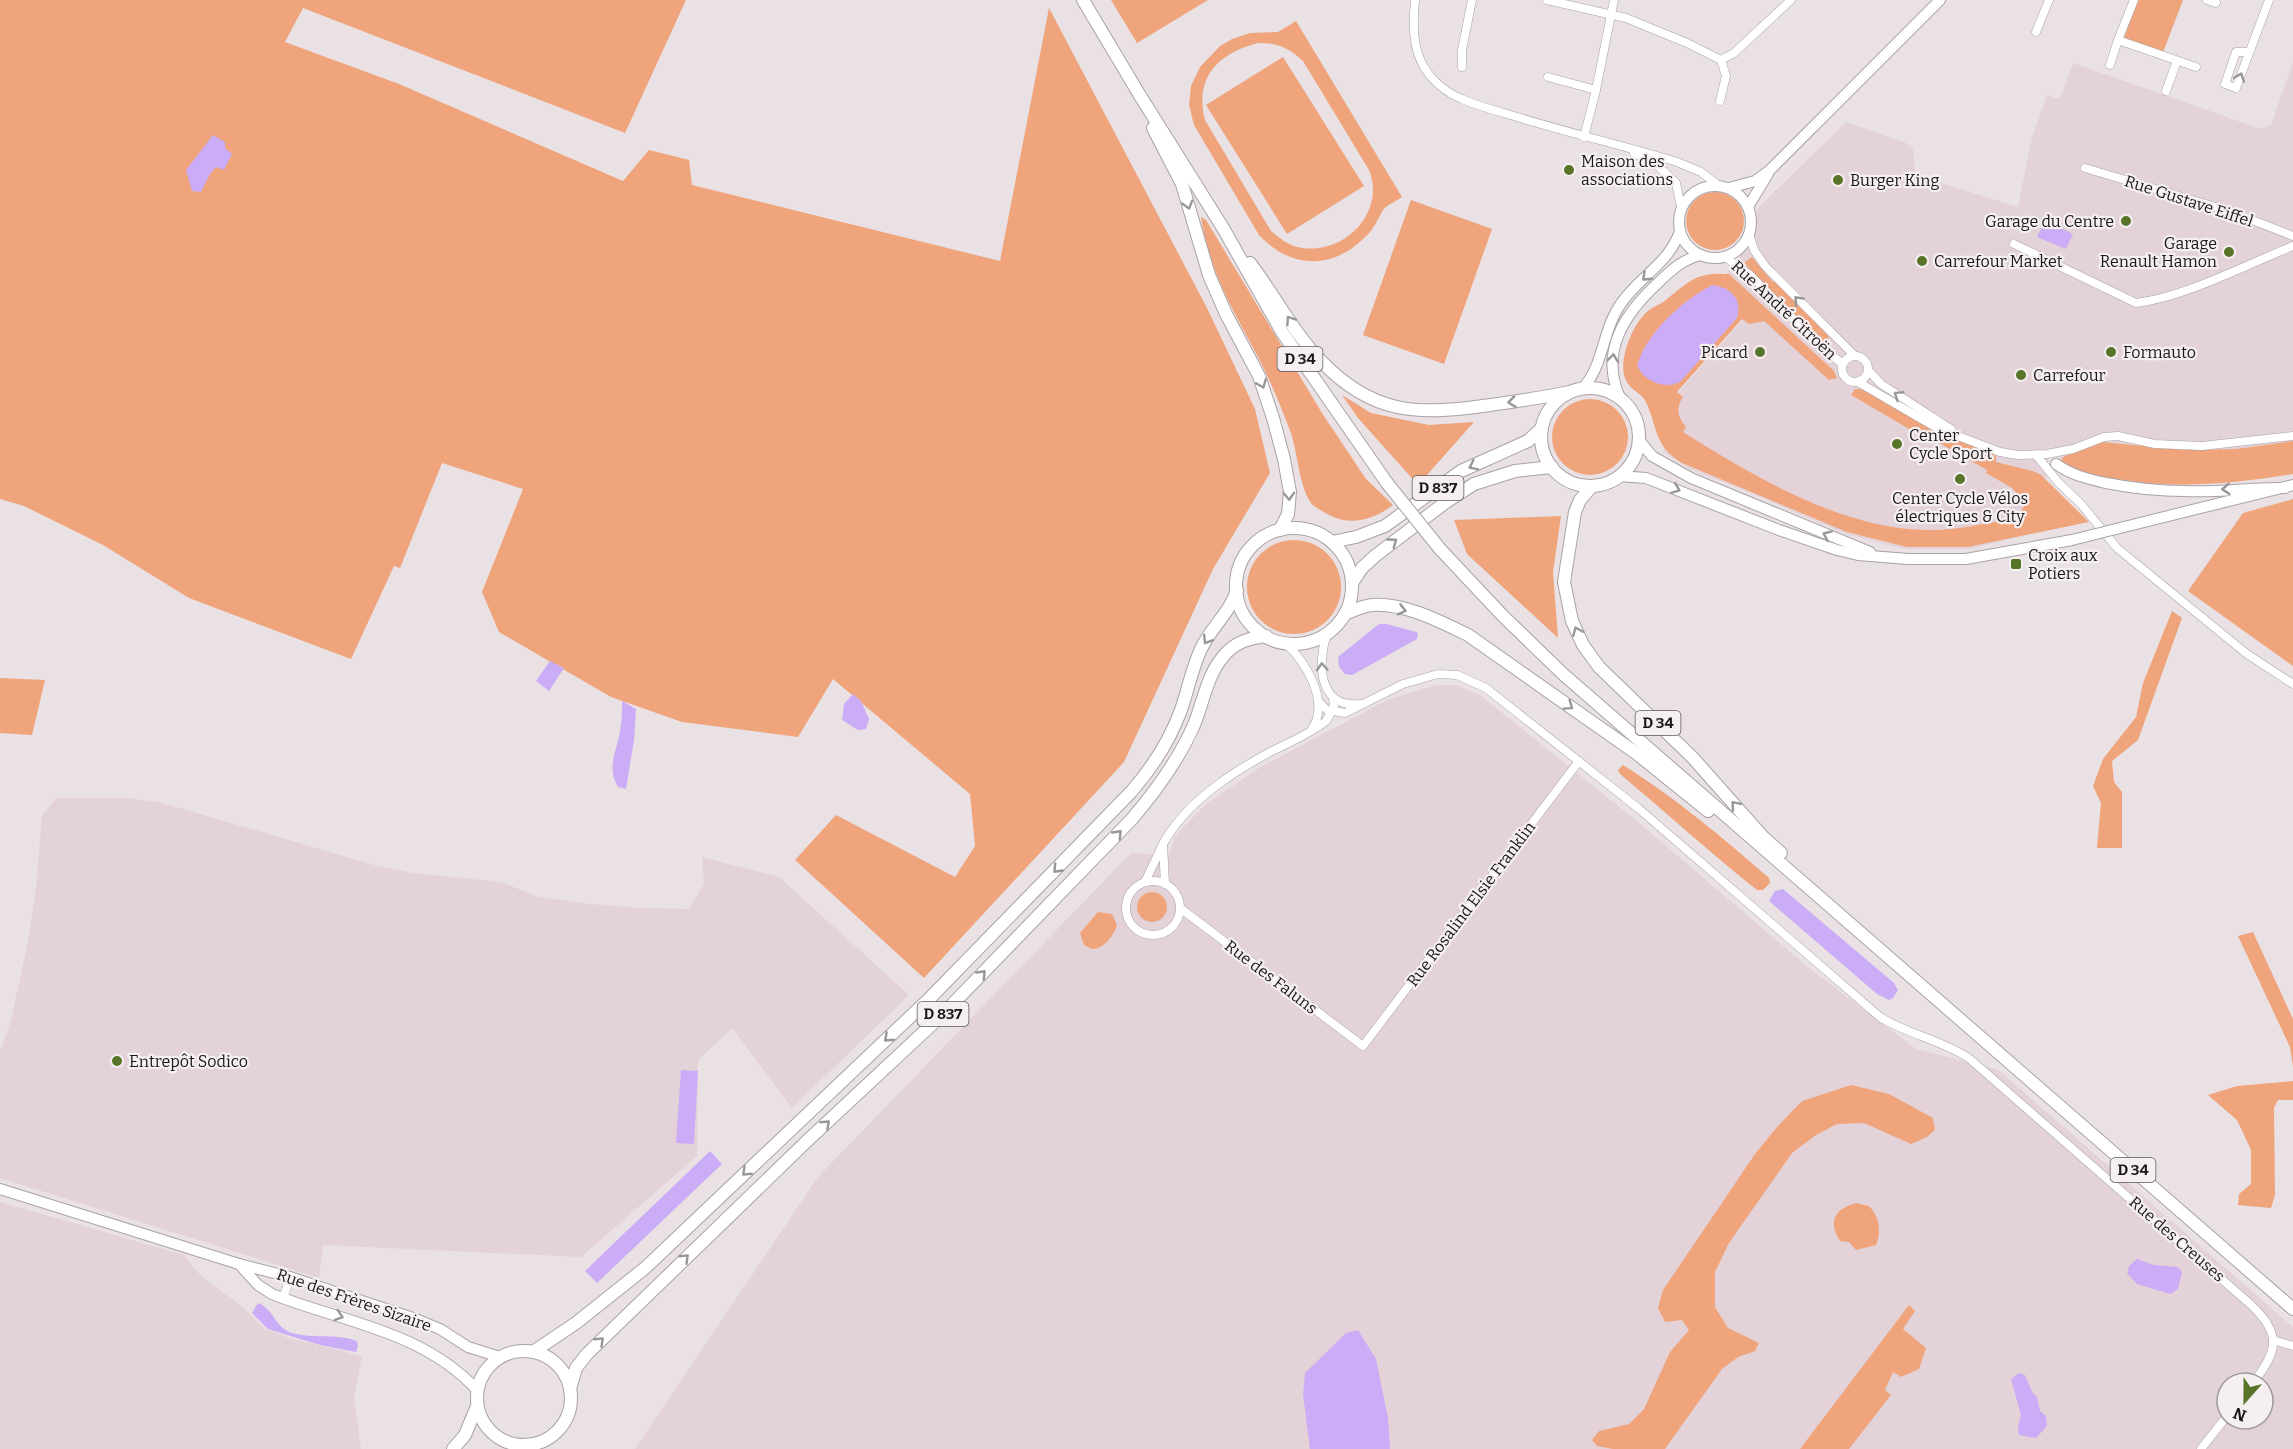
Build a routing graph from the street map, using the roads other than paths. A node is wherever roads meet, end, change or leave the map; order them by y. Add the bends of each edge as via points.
1 (1083, 0) edge
2 (1415, 0) edge
3 (1472, 0) edge
4 (1547, 0) edge
5 (1614, 0) edge
6 (1791, 0) edge
7 (1940, 0) edge
8 (2049, 0) edge
9 (2134, 0) edge
10 (2207, 0) edge
11 (2269, 0) edge
12 (2216, 3) dead end
13 (1612, 14) junction
14 (2037, 32) dead end
15 (2118, 40) junction
16 (2249, 52) junction
17 (1721, 60) junction
18 (2177, 61) junction
19 (2110, 65) dead end
20 (1462, 67) dead end
21 (2196, 67) dead end
22 (1548, 77) dead end
23 (1596, 90) junction
24 (2166, 91) dead end
25 (1139, 94) junction
26 (1719, 100) dead end
27 (1584, 137) junction
28 (1610, 144) junction
29 (2085, 168) dead end
30 (1770, 170) junction
31 (1724, 187) junction
32 (1682, 207) junction
33 (1748, 207) junction
34 (1223, 228) junction
35 (1680, 231) junction
36 (1749, 234) junction
37 (2293, 236) edge
38 (2014, 244) dead end
39 (2293, 246) edge
40 (1701, 255) junction
41 (1725, 256) junction
42 (1854, 355) junction
43 (1843, 364) junction
44 (1869, 371) junction
45 (1858, 382) junction
46 (1582, 388) junction
47 (1570, 393) junction
48 (1620, 398) junction
49 (1542, 428) junction
50 (2293, 436) edge
51 (1965, 438) junction
52 (1640, 440) junction
53 (2047, 454) junction
54 (2036, 455) junction
55 (2056, 464) junction
56 (1552, 467) junction
57 (1619, 476) junction
58 (2058, 482) junction
59 (1592, 486) junction
60 (2289, 486) edge
61 (1280, 530) junction
62 (1332, 542) junction
63 (1882, 556) junction
64 (1352, 583) junction
65 (1237, 590) junction
66 (1345, 614) junction
67 (1327, 634) junction
68 (1266, 636) junction
69 (1285, 643) junction
70 (2293, 684) edge
71 (1333, 697) junction
72 (1318, 702) junction
73 (1364, 703) junction
74 (1332, 712) junction
75 (1311, 731) junction
76 (1579, 761) junction
77 (1163, 844) junction
78 (1145, 882) junction
79 (1165, 884) junction
80 (1180, 908) junction
81 (1849, 922) junction
82 (1363, 1046) joint
83 (0, 1189) edge
84 (238, 1264) junction
85 (290, 1277) junction
86 (283, 1299) junction
87 (2293, 1309) edge
88 (2273, 1340) junction
89 (2293, 1346) edge
90 (533, 1352) junction
91 (500, 1357) junction
92 (2262, 1371) edge
93 (570, 1389) junction
94 (477, 1390) junction
95 (477, 1406) junction
96 (2215, 1431) edge
97 (511, 1447) edge
98 (453, 1449) edge
99 (2201, 1449) edge

1 - 25 main road, D 34
2 - 27 street via 1418,52 1424,67 1448,92
3 - 20 street
4 - 13 street
5 - 13 street
6 - 17 street via 1734,53
7 - 30 main road
8 - 14 street
9 - 15 street
10 - 12 street
11 - 16 street
13 - 17 street via 1658,30
13 - 23 street
15 - 18 street
15 - 19 street
16 -> 16 street via 2236,52 2225,84 2236,88
17 - 26 street via 1726,76
18 - 21 street
18 - 24 street
22 - 23 street
23 - 27 street
25 - 34 main road, D 34
25 -> 61 main road via 1182,184 1202,257 1217,294 1264,388 1290,492 1288,514
27 - 28 street
28 - 31 street via 1677,162
28 - 32 street via 1658,166 1676,183
29 - 37 street, Rue Gustave Eiffel via 2229,211
30 - 31 main road via 1755,181
30 - 33 main road
31 - 32 main road via 1696,190
31 - 33 main road
32 - 35 main road
33 - 36 main road
47 -> 34 main road via 1432,412 1398,408 1367,397 1341,380 1306,344
34 - 81 main road, D 34, bridge via 1282,332 1387,483 1440,549 1563,674
35 - 40 main road via 1688,246
35 -> 46 main road via 1666,258 1619,306 1594,373
36 - 41 main road via 1740,248
42 -> 36 street, Rue André Citroën via 1765,266
38 - 39 street via 2136,303 2181,292
40 - 41 main road
48 -> 40 main road via 1612,362 1626,319 1640,299 1669,272 1685,260
41 - 43 street, Rue André Citroën via 1750,274 1822,349
42 - 43 street
42 - 44 street via 1865,359
43 - 45 street via 1844,377
44 - 45 street
51 -> 44 street via 1881,384
45 - 51 street via 1937,428
46 - 47 main road
46 - 48 main road via 1602,389
47 - 49 main road via 1551,407
48 - 52 main road via 1635,417
49 - 56 main road via 1543,449
49 -> 62 main road, D 837 via 1528,441 1461,471 1385,526
50 - 53 street via 2202,446 2104,437
51 - 54 street via 2000,452
52 - 57 main road via 1634,460
63 -> 52 main road via 1691,478 1652,456
53 - 54 street
53 - 55 street
54 - 58 street
55 - 58 street
60 -> 55 main road via 2186,492 2128,487 2086,479
56 - 59 main road via 1570,481
64 -> 56 main road, D 837 via 1375,556 1466,489 1498,475
57 - 59 main road
57 -> 63 main road via 1646,478 1837,550
58 - 70 street via 2140,568 2247,654
81 -> 59 main road, D 34 via 1823,891 1763,837 1693,758 1599,667 1583,645 1572,621 1564,582 1575,512
60 - 63 main road, bridge via 2072,540 1966,560
61 - 62 main road via 1304,529
61 - 65 main road via 1260,539 1246,555 1239,569
62 - 64 main road via 1346,561
64 - 66 main road
65 - 68 main road via 1245,616
65 -> 90 main road, D 837 via 1231,607 1202,648 1166,743 1131,792 930,998 654,1260
66 - 67 main road
66 -> 81 main road via 1362,607 1388,606 1438,620 1468,635 1636,753 1819,904
67 - 69 main road via 1307,642
71 -> 67 street via 1323,676
68 - 69 main road
93 -> 68 main road, D 837 via 576,1368 587,1354 942,1015 1131,820 1158,788 1179,754 1218,663 1239,643
69 - 72 street via 1304,664
71 - 73 street via 1346,704
71 - 74 street
72 - 74 street
72 - 75 street via 1317,719
73 - 74 street, Rue des Creuses via 1345,713
73 - 76 street, Rue des Creuses via 1419,678 1457,675 1486,688
74 - 75 street via 1326,722
75 - 77 street via 1251,762 1218,785 1178,823
76 - 82 street, Rue Rosalind Elsie Franklin
76 - 88 street, Rue des Creuses via 1880,1017 1970,1059 2258,1312
77 - 78 street
77 - 79 street
78 - 79 street
78 - 80 street via 1132,890 1126,905 1136,928 1147,934 1164,932 1177,920
79 - 80 street via 1175,892
80 - 82 street, Rue des Faluns
81 - 87 main road, D 34
83 - 84 main road, Rue des Frères Sizaire
84 - 85 main road, Rue des Frères Sizaire
84 - 86 main road, Rue des Frères Sizaire via 258,1285
85 - 86 street
85 - 91 main road, Rue des Frères Sizaire via 416,1319 468,1347
86 -> 94 main road, Rue des Frères Sizaire via 411,1342 462,1375
88 - 89 street
88 - 92 street via 2271,1358
90 - 91 main road
90 - 93 main road via 553,1361 567,1378
91 - 94 main road via 481,1377
93 - 97 main road via 569,1411 557,1431 538,1442
94 - 95 main road
95 - 97 main road via 495,1435
95 - 98 main road via 465,1435
96 - 99 street

